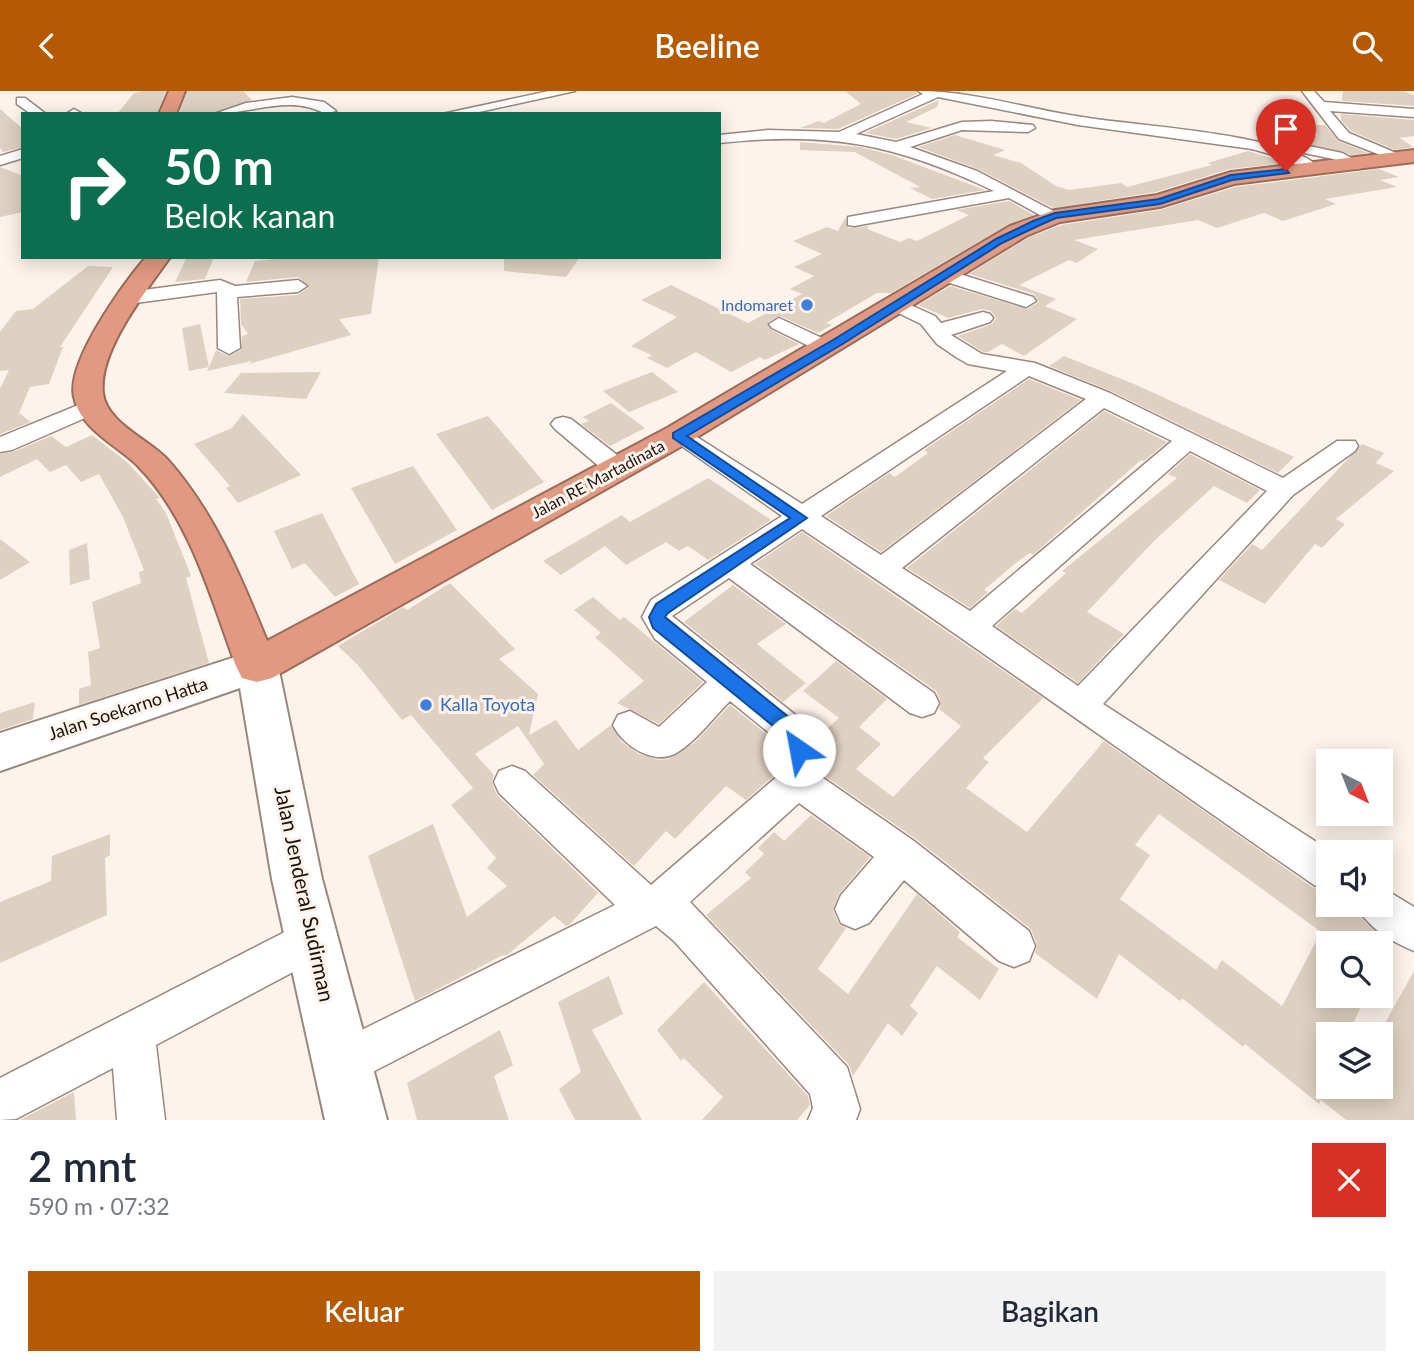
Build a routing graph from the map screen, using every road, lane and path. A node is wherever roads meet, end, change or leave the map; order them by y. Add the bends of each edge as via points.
1 (177, 91) edge
2 (569, 91) edge
3 (1308, 91) edge
4 (930, 92) edge
5 (21, 101) dead end
6 (1385, 104) junction
7 (1321, 107) junction
8 (330, 111) dead end
9 (37, 112) edge
10 (167, 112) edge
11 (231, 112) edge
12 (459, 112) edge
13 (1051, 112) junction
14 (1414, 113) edge
15 (1078, 121) junction
16 (1396, 124) dead end
17 (1140, 130) junction
18 (844, 134) junction
19 (721, 139) edge
20 (1243, 141) junction
21 (899, 146) junction
22 (21, 154) edge
23 (0, 161) edge
24 (1404, 161) edge
25 (1358, 165) junction
26 (1313, 168) junction
27 (1011, 193) junction
28 (1055, 216) junction
29 (854, 221) dead end
30 (157, 259) edge
31 (944, 275) junction
32 (298, 286) dead end
33 (227, 292) junction
34 (128, 298) junction
35 (1026, 301) dead end
36 (897, 305) junction
37 (983, 318) dead end
38 (779, 324) dead end
39 (936, 330) junction
40 (229, 348) dead end
41 (828, 348) junction
42 (1027, 368) junction
43 (1102, 398) junction
44 (93, 406) junction
45 (563, 424) dead end
46 (678, 436) junction
47 (1188, 440) junction
48 (3, 445) dead end
49 (1346, 446) dead end
50 (617, 468) junction
51 (1284, 489) junction
52 (800, 518) junction
53 (731, 565) junction
54 (882, 569) junction
55 (971, 627) junction
56 (257, 666) junction
57 (730, 681) junction
58 (922, 703) dead end
59 (1080, 706) junction
60 (630, 725) dead end
61 (0, 752) edge
62 (798, 781) junction
63 (512, 782) dead end
64 (901, 854) junction
65 (1316, 864) edge
66 (653, 905) junction
67 (855, 909) dead end
68 (1393, 916) edge
69 (1414, 931) edge
70 (312, 939) junction
71 (1014, 946) dead end
72 (133, 1034) junction
73 (343, 1063) junction
74 (0, 1104) edge
75 (141, 1120) edge
76 (356, 1120) edge
77 (832, 1120) edge

1 - 10 highway
2 - 12 street
3 - 6 street
3 - 7 street
4 - 13 street
4 - 18 street
5 - 9 street
6 - 7 street
6 - 14 street
6 - 16 street
7 - 24 street via 1344,137
8 - 11 street via 318,104 293,101
13 - 15 street
13 - 17 street
15 - 17 street
15 - 21 street via 1051,130 947,126
17 - 20 street
18 - 19 street via 797,131
18 - 21 street
20 - 25 street via 1296,147
20 - 26 street
21 - 27 street via 966,170
22 - 23 street
24 - 25 highway, Jalan RE Martadinata
25 - 26 highway, Jalan RE Martadinata
26 - 28 highway, Jalan RE Martadinata via 1231,178 1160,201
27 - 28 street
27 - 29 street
28 - 31 highway, Jalan RE Martadinata via 999,241
30 - 34 highway
31 - 35 street
31 - 36 highway, Jalan RE Martadinata
32 - 33 street
33 - 34 street via 220,286
33 - 40 street
34 - 44 highway via 88,374 88,397
36 - 39 street via 928,320
36 - 41 highway, Jalan RE Martadinata
37 - 39 street
38 - 41 street
39 - 42 street via 976,359
41 - 46 highway, Jalan RE Martadinata
42 - 43 street
42 - 52 street
43 - 47 street
43 - 54 street
44 - 48 street
44 - 56 highway via 98,418 150,460 181,499 212,553
45 - 50 street
46 - 50 highway, Jalan RE Martadinata
46 - 52 street
47 - 51 street
47 - 55 street
49 - 51 street
50 - 56 highway, Jalan RE Martadinata
51 - 59 street
52 - 53 street
52 - 54 street
53 - 57 street via 662,608 657,617 666,631
53 - 58 street
54 - 55 street
55 - 59 street
56 - 61 main road, Jalan Soekarno Hatta
56 - 70 main road, Jalan Jenderal Sudirman
57 - 60 street via 666,742 648,740
57 - 62 street via 791,730 799,750
59 - 65 street
62 - 64 street
62 - 66 street
63 - 66 street
64 - 67 street
64 - 71 street
66 - 73 street
66 - 77 street via 688,927 831,1083 837,1109
68 - 69 street
70 - 72 street
70 - 73 main road, Jalan Jenderal Sudirman
72 - 74 street
72 - 75 street
73 - 76 main road, Jalan Jenderal Sudirman

